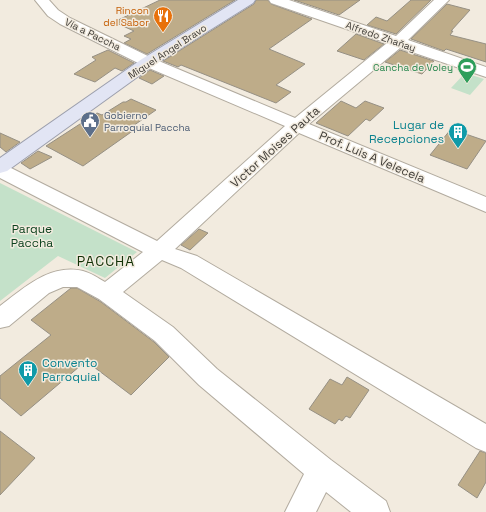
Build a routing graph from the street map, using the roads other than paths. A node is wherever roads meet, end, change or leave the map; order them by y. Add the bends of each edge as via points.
1 (42, 0) edge
2 (248, 0) edge
3 (276, 0) edge
4 (442, 0) edge
5 (398, 42) junction
6 (148, 62) junction
7 (486, 72) edge
8 (297, 125) junction
9 (0, 167) edge
10 (0, 170) edge
11 (486, 204) edge
12 (159, 251) junction
13 (106, 293) junction
14 (0, 319) edge
15 (486, 439) edge
16 (321, 470) junction
17 (300, 512) edge
18 (375, 512) edge

1 - 6 street, Vía a Paccha via 53,13 65,21
2 - 6 main road, Miguel Angel Bravo
3 - 5 street, Alfredo Zhañay
4 - 5 street, Victor Moises Pauta
5 - 7 street, Alfredo Zhañay
5 - 8 street, Victor Moises Pauta
6 - 8 street, Prof. Luis A Velecela
6 - 9 main road, Miguel Angel Bravo
8 - 11 street, Prof. Luis A Velecela
8 - 12 street, Victor Moises Pauta
10 - 12 street
12 - 13 street, Victor Moises Pauta
12 - 15 street via 190,262
13 - 14 street via 81,280 61,278 41,287
13 - 16 street via 164,334 208,377
16 - 17 street
16 - 18 street

